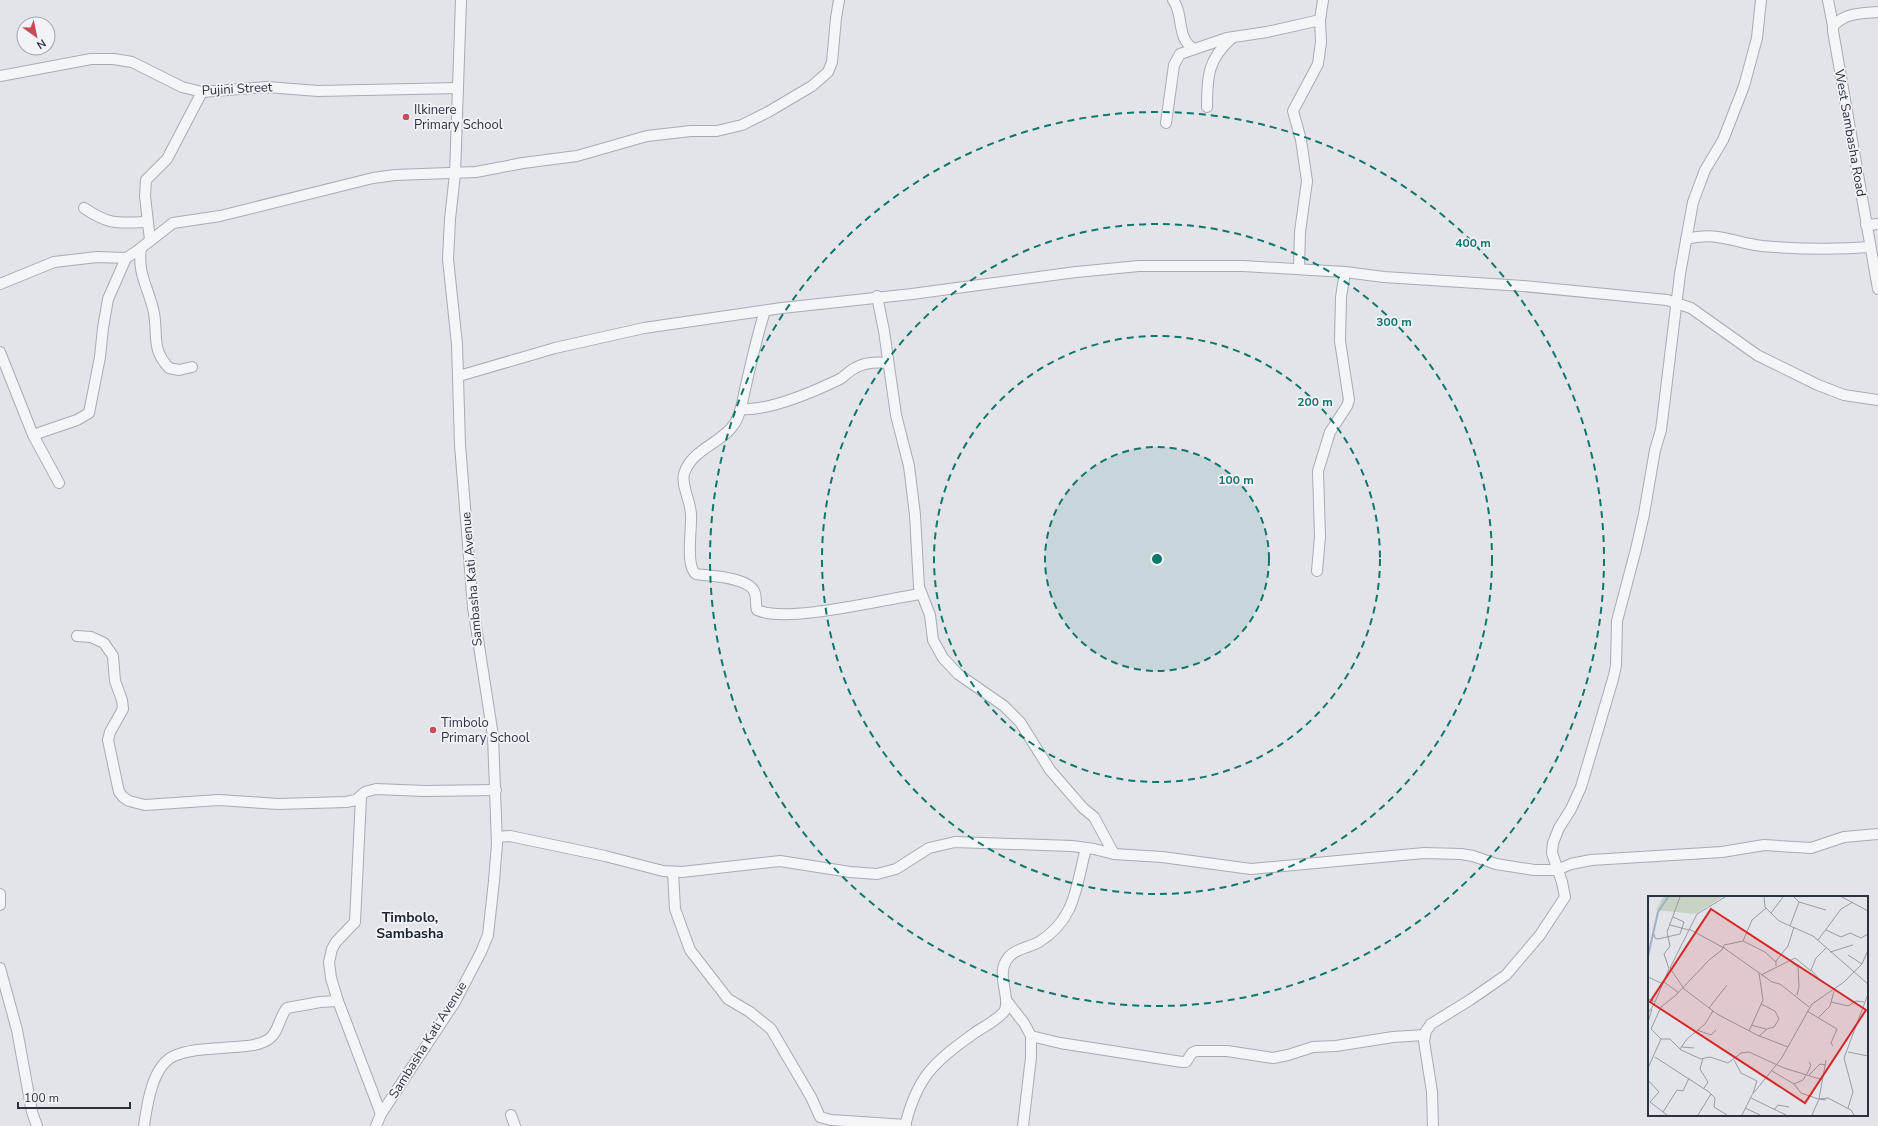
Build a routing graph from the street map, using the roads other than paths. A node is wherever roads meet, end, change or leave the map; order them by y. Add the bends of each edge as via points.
1 (461, 0) edge
2 (839, 0) edge
3 (1173, 0) edge
4 (1323, 0) edge
5 (1761, 0) edge
6 (1828, 0) edge
7 (1878, 12) edge
8 (1320, 20) junction
9 (1833, 26) junction
10 (1234, 37) junction
11 (1194, 49) junction
12 (0, 76) edge
13 (458, 88) junction
14 (202, 92) junction
15 (1207, 107) dead end
16 (1166, 123) dead end
17 (455, 174) junction
18 (84, 208) dead end
19 (147, 222) junction
20 (1878, 224) edge
21 (1866, 225) junction
22 (1686, 239) junction
23 (150, 240) junction
24 (1870, 247) junction
25 (142, 248) junction
26 (126, 258) junction
27 (1299, 269) junction
28 (1345, 272) junction
29 (0, 284) edge
30 (1878, 288) edge
31 (877, 296) junction
32 (1676, 302) junction
33 (765, 311) junction
34 (0, 352) edge
35 (888, 363) junction
36 (192, 367) dead end
37 (459, 376) junction
38 (1878, 400) edge
39 (740, 409) junction
40 (33, 435) junction
41 (59, 483) dead end
42 (1317, 571) dead end
43 (921, 594) junction
44 (76, 636) dead end
45 (496, 790) junction
46 (361, 797) junction
47 (1878, 834) edge
48 (497, 837) junction
49 (1086, 848) junction
50 (1114, 854) junction
51 (1557, 870) junction
52 (673, 872) junction
53 (0, 894) edge
54 (0, 905) edge
55 (0, 968) edge
56 (1006, 1000) junction
57 (338, 1001) junction
58 (1424, 1035) junction
59 (1030, 1036) junction
60 (381, 1114) junction
61 (511, 1115) dead end
62 (906, 1125) edge
63 (37, 1126) edge
64 (144, 1126) edge
65 (376, 1126) edge
66 (515, 1126) edge
67 (1023, 1126) edge
68 (1433, 1126) edge

1 - 13 street, Sambasha Kati Avenue
2 - 17 street via 832,62 828,72 812,86 756,119 717,131 647,136 577,156
3 - 11 street via 1184,37
4 - 8 street
5 - 22 street via 1751,63 1723,140 1699,182
6 - 9 street, West Sambasha Road
7 - 9 street via 1854,14 1842,18
8 - 10 street
8 - 27 street via 1322,42 1318,64 1293,111 1301,140 1307,181 1300,232
9 - 21 street, West Sambasha Road
10 - 11 street
10 - 15 street via 1220,49 1212,63
11 - 16 street via 1180,54 1177,58
12 - 14 street, Pujini Street via 91,59 114,59 132,62 182,87
13 - 14 street, Pujini Street via 318,91 267,86
13 - 17 street, Sambasha Kati Avenue
14 - 19 street via 167,159 146,180
17 - 23 street via 373,178 220,216 173,223
17 - 37 street, Sambasha Kati Avenue via 448,253
18 - 19 street via 97,217 113,223
19 - 23 street
20 - 21 street
21 - 24 street, West Sambasha Road
22 - 24 street via 1707,235 1789,248 1832,250
22 - 32 street
23 - 25 street
24 - 30 street, West Sambasha Road
25 - 26 street
25 - 36 street via 140,270 154,312 158,353 169,368 179,370
26 - 29 street via 97,257 54,262
26 - 40 street via 108,299 89,413 77,420
27 - 28 street
27 - 31 street via 1138,266
28 - 32 street via 1644,296
28 - 42 street via 1341,297 1340,341 1349,400 1345,411 1330,432 1318,471 1320,538
31 - 33 street
31 - 35 street
32 - 38 street via 1699,313 1757,354 1799,376 1834,392
32 - 51 street via 1662,425 1654,450 1636,549 1617,621 1616,666 1581,787 1553,843 1552,853
33 - 37 street via 644,328 555,348
33 - 39 street
34 - 40 street
35 - 39 street via 871,362 859,365 839,379 800,395 755,410
35 - 43 street via 896,415 909,466
37 - 45 street, Sambasha Kati Avenue via 460,445 473,607 490,716
39 - 43 street via 735,423 729,430 693,459 684,474 683,481 691,514 690,546 694,573 747,584 754,592 757,610 766,613 814,612
40 - 41 street
43 - 50 street via 930,615 933,640 943,658 958,674 1004,706 1020,722 1050,770 1094,817
44 - 46 street via 91,637 104,643 113,656 115,681 123,709 110,732 108,749 116,785 122,797 135,803 160,805 219,800 278,804 346,802
45 - 46 street via 376,789 365,792
45 - 48 street, Sambasha Kati Avenue
46 - 57 street via 354,922 336,942 329,957 331,978
47 - 51 street via 1844,837 1810,848 1764,845 1722,852 1591,860
48 - 52 street via 510,836
48 - 60 street, Sambasha Kati Avenue via 491,914 488,935 481,952 455,1002
49 - 50 street
49 - 52 street via 947,843 929,848 896,869 877,874 780,861
49 - 56 street via 1068,913 1046,937 1011,954 1005,962 1002,975
50 - 51 street via 1251,868 1446,853 1473,856 1496,864 1534,870
51 - 58 street via 1565,892 1563,903 1523,958 1494,985 1431,1024
52 - 62 street via 675,909 690,950 728,999 771,1029 820,1117
53 - 54 street
55 - 63 street
56 - 59 street via 1024,1023
56 - 62 street via 1005,1011 1001,1015 951,1052 922,1079 911,1104
57 - 60 street
57 - 64 street via 287,1008 273,1036 254,1046 186,1052 173,1056 164,1065 152,1085
58 - 59 street via 1313,1047 1288,1056 1273,1058 1196,1051 1186,1062
58 - 68 street via 1432,1092
59 - 67 street via 1031,1057
60 - 65 street, Sambasha Kati Avenue
61 - 66 street

